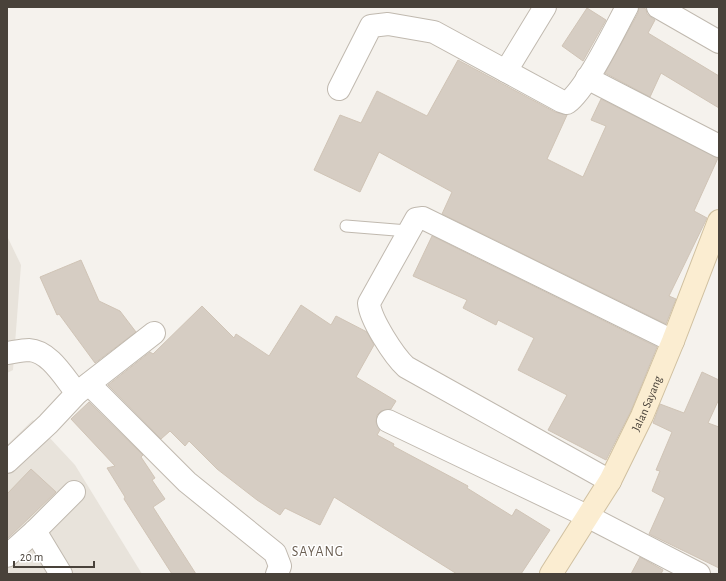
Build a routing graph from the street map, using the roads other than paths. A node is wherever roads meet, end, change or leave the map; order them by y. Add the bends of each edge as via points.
1 (545, 7) edge
2 (627, 7) edge
3 (658, 7) edge
4 (719, 42) edge
5 (506, 71) junction
6 (587, 78) junction
7 (339, 89) dead end
8 (719, 146) edge
9 (719, 221) edge
10 (346, 226) dead end
11 (408, 231) junction
12 (154, 333) dead end
13 (674, 342) junction
14 (7, 353) edge
15 (83, 389) junction
16 (388, 421) dead end
17 (7, 462) edge
18 (610, 481) junction
19 (74, 492) dead end
20 (587, 516) junction
21 (35, 531) junction
22 (7, 556) edge
23 (60, 574) edge
24 (277, 574) edge
25 (551, 574) edge
26 (699, 574) edge

1 - 5 street
2 - 6 street
3 - 4 street
5 - 6 street via 567,103
5 - 7 street via 434,32 388,24 371,26
6 - 8 street
9 - 13 main road, Jalan Sayang
10 - 11 lane
11 - 13 street via 416,219 423,218
11 - 18 street via 369,303 372,315 399,361
12 - 15 street
13 - 18 main road, Jalan Sayang
14 - 15 street via 30,350 40,353
15 - 17 street
15 - 24 street via 187,482 275,553 280,566
16 - 20 street
18 - 20 main road, Jalan Sayang
19 - 21 street
20 - 25 main road, Jalan Sayang
20 - 26 street
21 - 22 street
21 - 23 street

